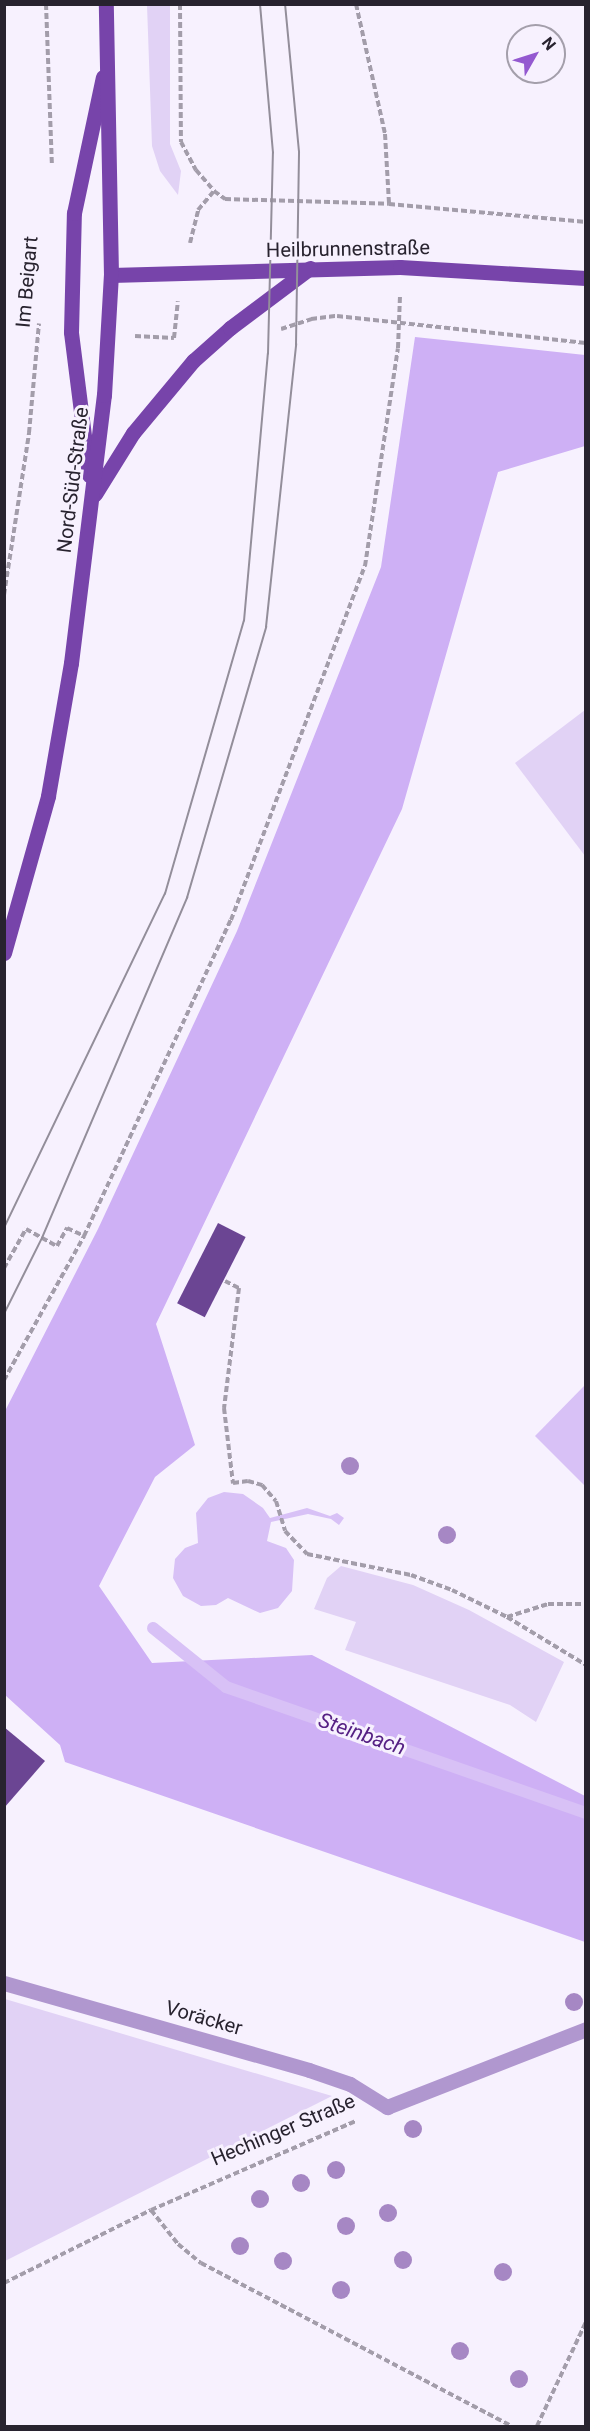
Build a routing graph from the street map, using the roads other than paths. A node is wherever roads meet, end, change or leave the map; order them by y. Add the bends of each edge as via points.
1 (106, 4) edge
2 (108, 51) junction
3 (310, 268) junction
4 (111, 274) junction
5 (585, 278) edge
6 (92, 499) junction
7 (4, 953) edge
8 (4, 1983) edge
9 (585, 2029) edge
10 (387, 2107) joint

1 - 2 main road, Nord-Süd-Straße
2 - 4 main road, Nord-Süd-Straße
2 - 6 main road via 74,213 71,332
3 - 4 main road, Heilbrunnenstraße
3 - 5 main road, Heilbrunnenstraße via 400,267
3 - 6 main road via 207,348 133,433
4 - 6 main road, Nord-Süd-Straße via 110,335
6 - 7 main road, Nord-Süd-Straße via 71,663 48,796
8 - 10 lane, Voräcker via 309,2070 350,2084
9 - 10 lane, Hechinger Straße

